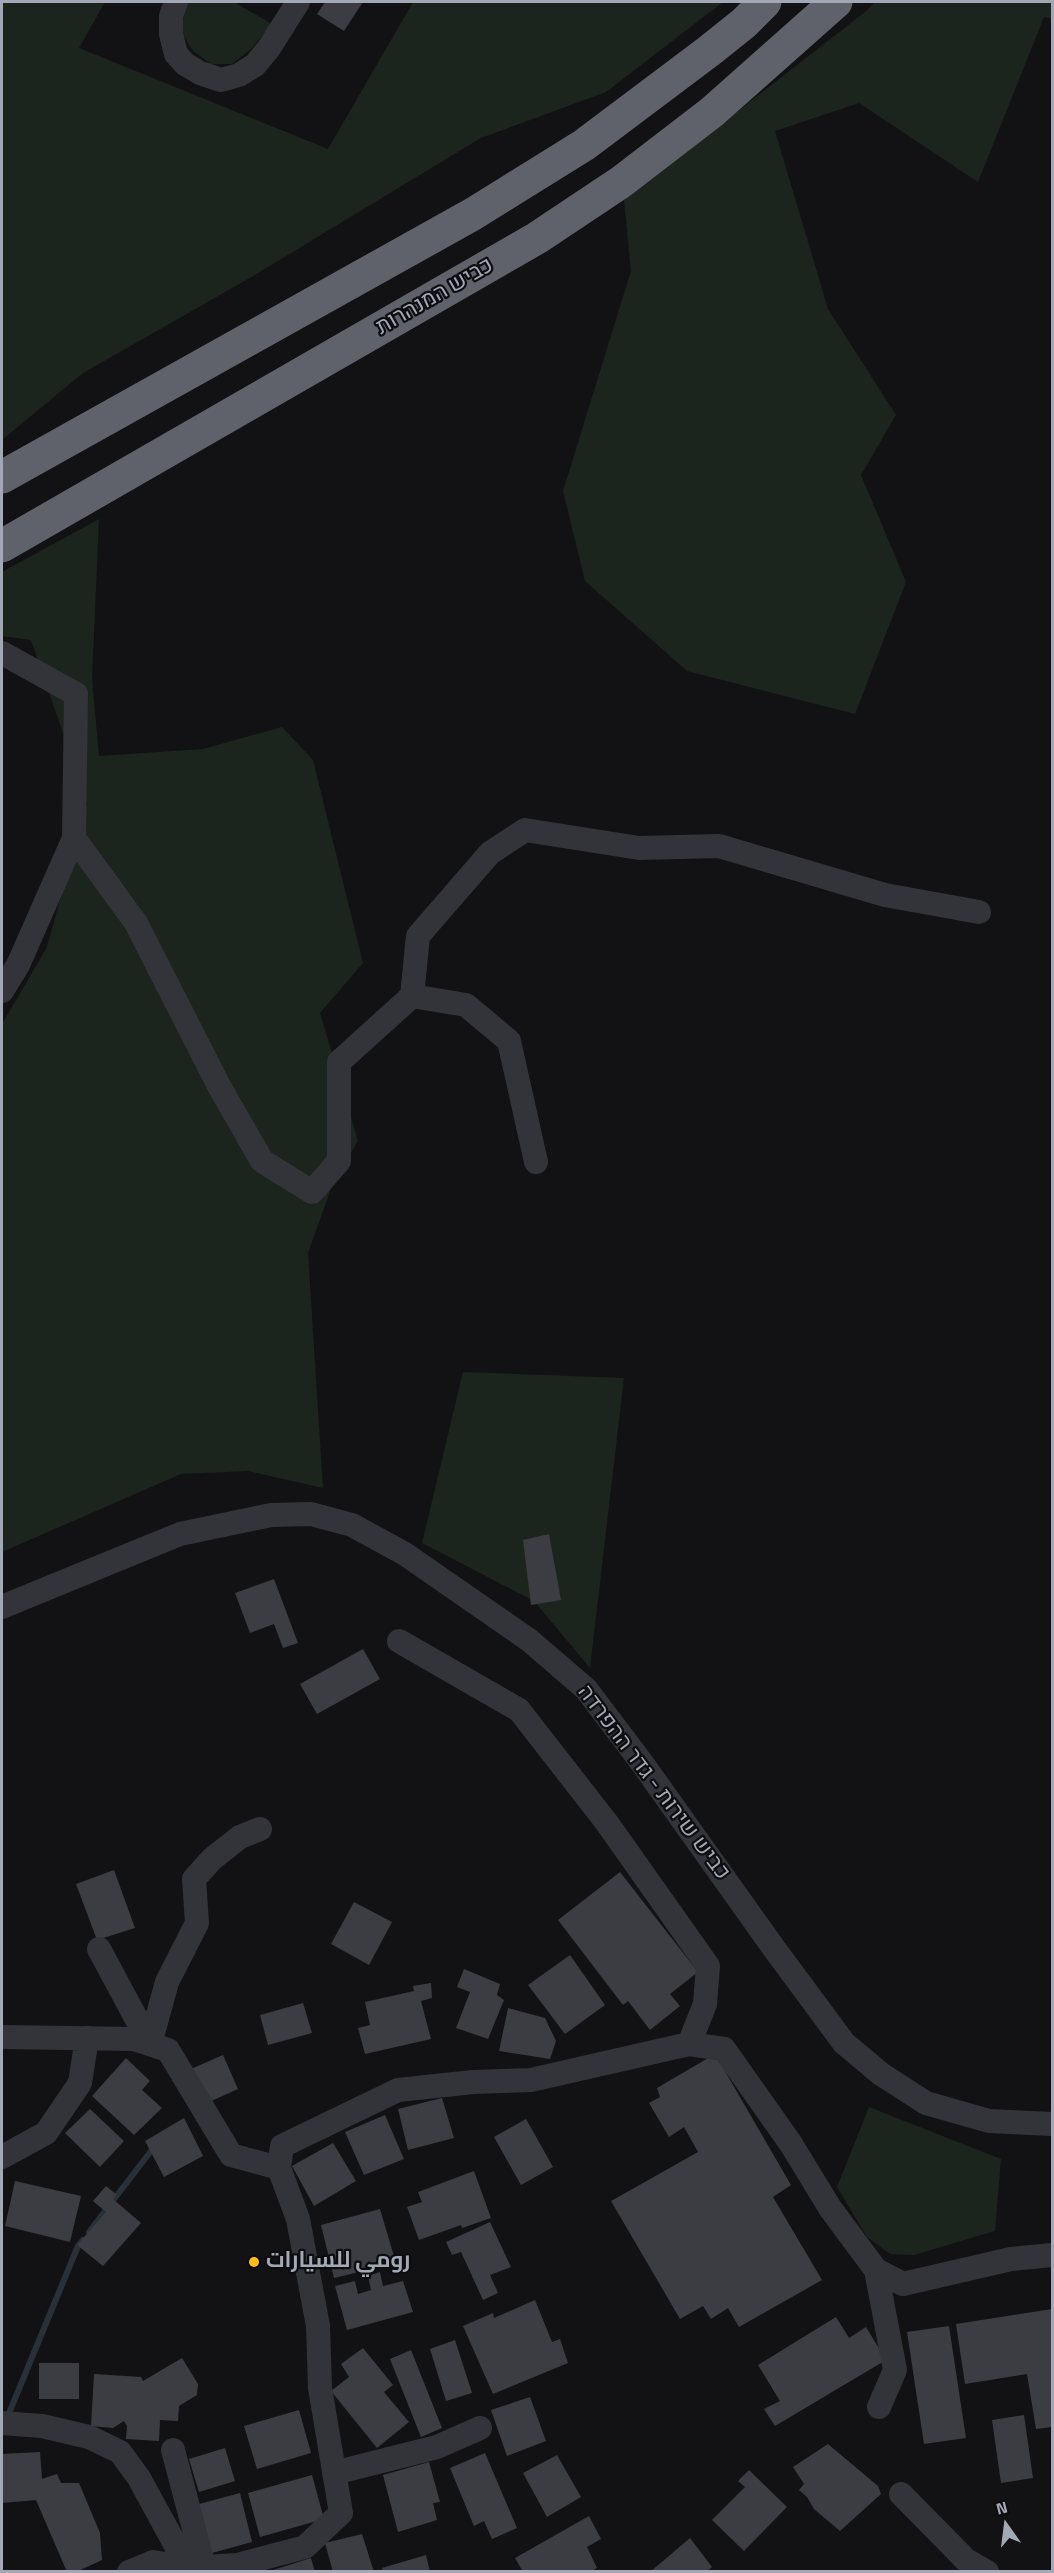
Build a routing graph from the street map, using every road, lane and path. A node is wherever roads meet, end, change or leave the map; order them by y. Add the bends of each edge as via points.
1 (176, 2) edge
2 (298, 2) edge
3 (765, 2) edge
4 (836, 2) edge
5 (40, 456) junction
6 (2, 467) edge
7 (2, 477) edge
8 (2, 546) edge
9 (2, 652) edge
10 (74, 838) junction
11 (978, 912) dead end
12 (2, 991) edge
13 (412, 996) junction
14 (536, 1162) dead end
15 (2, 1607) edge
16 (399, 1641) dead end
17 (261, 1829) dead end
18 (99, 1949) dead end
19 (2, 2037) edge
20 (87, 2038) junction
21 (150, 2043) junction
22 (689, 2044) junction
23 (1053, 2124) edge
24 (2, 2157) edge
25 (279, 2168) junction
26 (1053, 2255) edge
27 (876, 2270) junction
28 (879, 2408) dead end
29 (2, 2423) edge
30 (480, 2428) dead end
31 (173, 2450) dead end
32 (334, 2473) junction
33 (901, 2494) dead end
34 (196, 2567) junction
35 (237, 2568) edge
36 (976, 2569) edge
37 (129, 2571) edge

1 - 2 street via 171,16 176,54 200,74 221,80 255,65
3 - 5 highway via 709,51 584,145 473,214
4 - 8 highway, כביש המנהרות via 712,112 621,182 537,238
5 - 6 street
5 - 7 highway
9 - 10 street via 76,694
10 - 12 street via 18,965
10 - 13 street via 136,923 262,1161 312,1192 339,1161 339,1062
11 - 13 street via 885,895 719,846 639,848 525,830 490,853 418,936
13 - 14 street via 466,1005 509,1041
15 - 23 street, כביש שירות - גדר ההפרדה via 180,1534 271,1515 311,1514 352,1525 405,1554 529,1640 586,1689 844,2043 881,2074 926,2103 989,2121
16 - 22 street via 519,1710 607,1823 708,1966 705,2004
17 - 21 street via 240,1837 194,1879 197,1923 167,1982
18 - 21 street
19 - 20 street
20 - 21 street via 134,2038
20 - 24 street via 80,2083 46,2133
21 - 25 street via 168,2050 231,2155
22 - 25 street via 531,2080 398,2090 282,2146
22 - 27 street via 724,2049
25 - 32 street via 298,2219 318,2325 320,2388
26 - 27 street via 1011,2259 903,2283
27 - 28 street via 896,2370
29 - 34 street via 42,2426 89,2437 120,2452
30 - 32 street via 437,2447
31 - 34 street
32 - 35 street via 341,2513 305,2547
33 - 36 street
34 - 35 street
34 - 37 street via 153,2562

